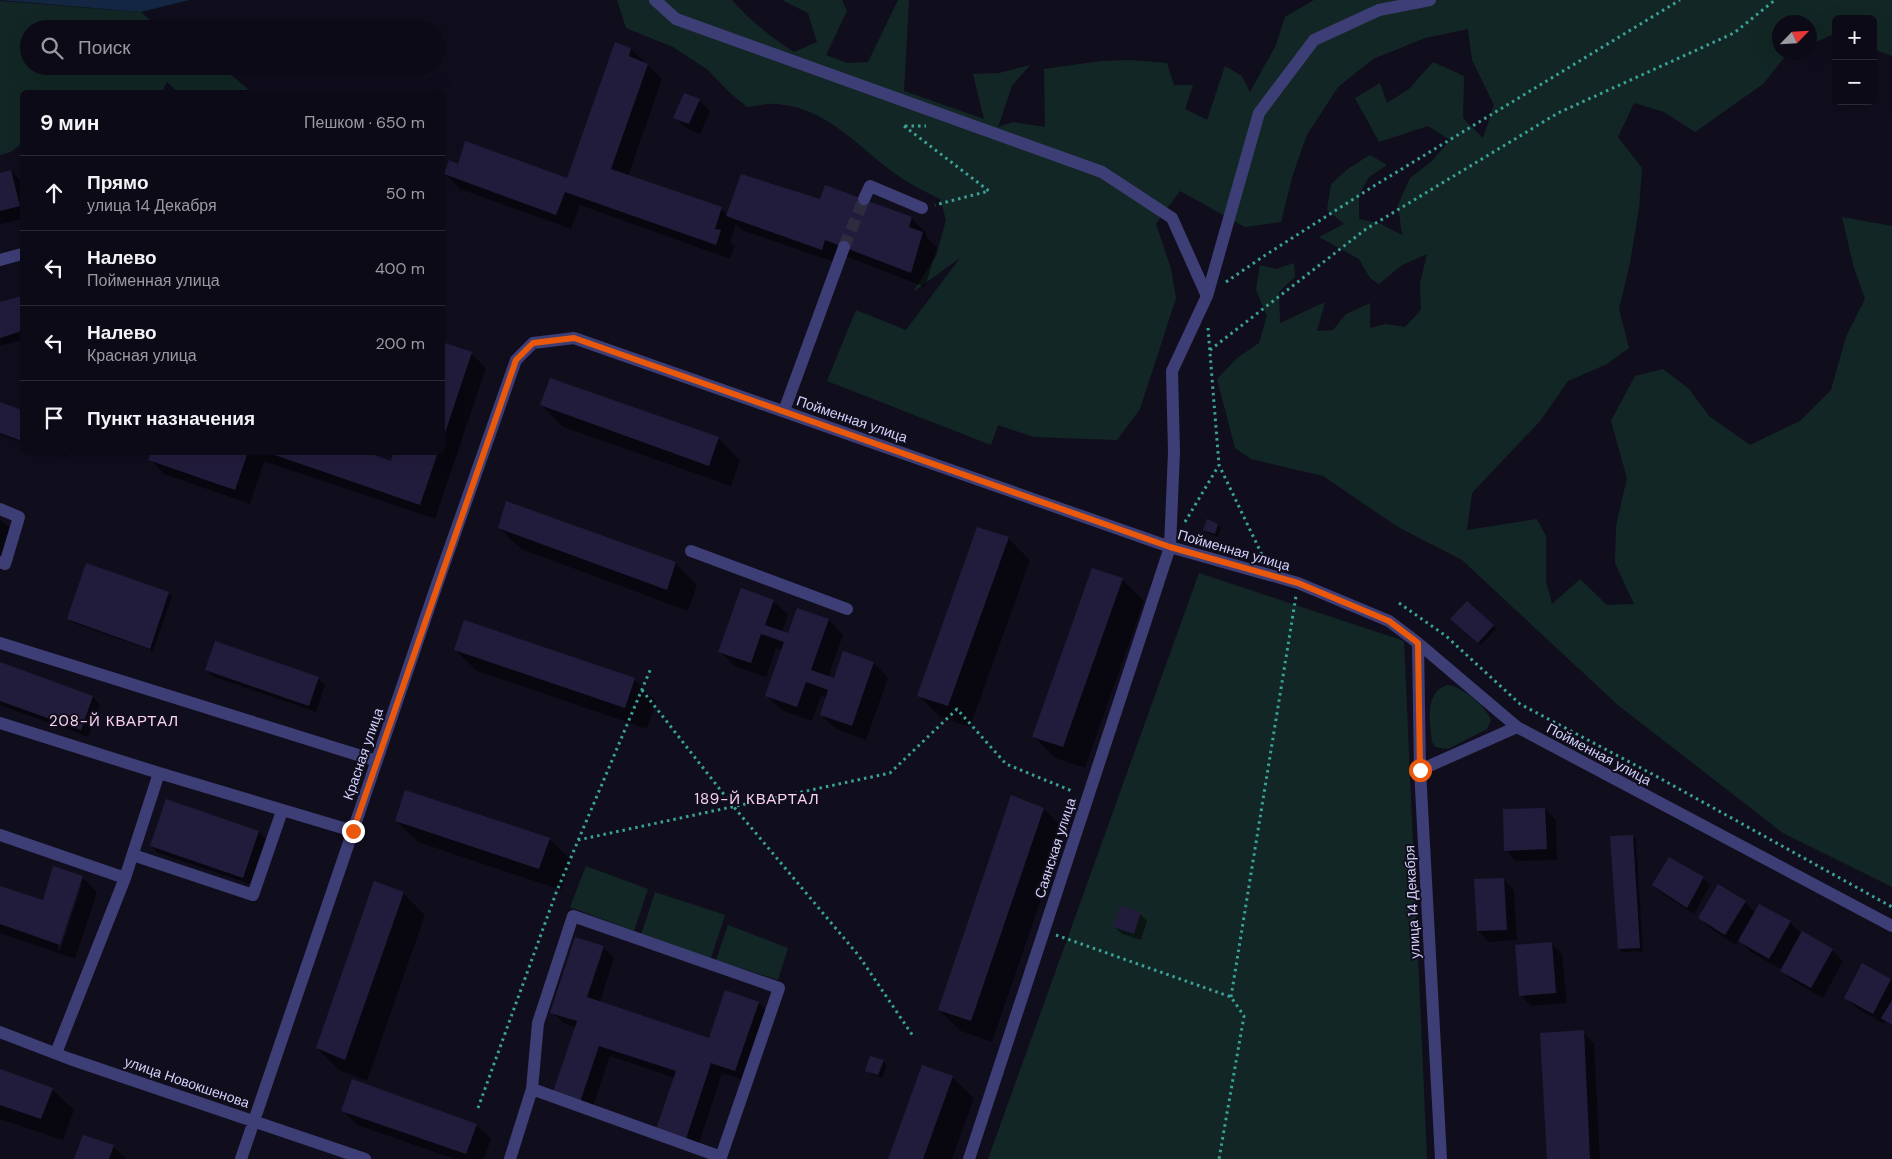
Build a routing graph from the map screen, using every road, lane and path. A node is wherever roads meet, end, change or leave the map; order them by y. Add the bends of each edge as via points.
1 (655, 0) edge
2 (1430, 0) edge
3 (1680, 0) edge
4 (1775, 0) edge
5 (926, 126) dead end
6 (864, 200) tunnel mouth
7 (922, 208) joint
8 (844, 247) tunnel mouth
9 (20, 255) edge
10 (0, 260) edge
11 (1207, 296) junction
12 (1208, 323) dead end
13 (1209, 351) junction
14 (516, 360) joint
15 (784, 411) junction
16 (1220, 465) junction
17 (0, 510) edge
18 (1185, 522) dead end
19 (1170, 547) junction
20 (691, 551) dead end
21 (0, 562) edge
22 (1272, 576) junction
23 (1298, 583) junction
24 (1399, 602) dead end
25 (847, 610) dead end
26 (0, 643) edge
27 (1418, 643) junction
28 (651, 668) dead end
29 (642, 689) junction
30 (0, 723) edge
31 (1517, 727) junction
32 (377, 761) junction
33 (1420, 770) junction
34 (159, 773) junction
35 (1072, 791) dead end
36 (733, 806) junction
37 (282, 811) junction
38 (353, 831) junction
39 (0, 835) edge
40 (578, 840) junction
41 (133, 855) junction
42 (125, 878) junction
43 (1892, 907) edge
44 (1892, 926) edge
45 (1043, 930) junction
46 (1231, 997) junction
47 (0, 1032) edge
48 (913, 1036) dead end
49 (56, 1053) junction
50 (532, 1089) junction
51 (478, 1108) dead end
52 (255, 1120) junction
53 (241, 1159) edge
54 (364, 1159) edge
55 (510, 1159) edge
56 (969, 1159) edge
57 (1219, 1159) edge
58 (1441, 1159) edge

1 - 11 street via 676,19 1102,172 1172,218
2 - 11 street, Саянская улица via 1379,10 1314,40 1265,105 1259,113
3 - 11 path via 1385,179
4 - 13 path via 1734,33 1558,113 1366,229
5 - 7 path via 904,126 989,191
6 - 7 street via 870,186
8 - 15 street
9 - 10 street
11 - 19 street, Саянская улица via 1172,371 1174,452
12 - 13 path
13 - 16 path
14 - 15 street, Пойменная улица via 533,343 574,338
14 - 32 street, Красная улица
15 - 19 street, Пойменная улица
16 - 18 path
16 - 22 path
17 - 21 street via 19,517 5,564
19 - 22 street, Пойменная улица
19 - 45 street, Саянская улица
20 - 25 street
22 - 23 street, Пойменная улица
23 - 27 street, Пойменная улица via 1389,621
23 - 46 path
24 - 43 path via 1446,636 1520,704
26 - 32 street
27 - 31 street, Пойменная улица
27 - 33 street, улица 14 Декабря
28 - 29 path
29 - 36 path
29 - 40 path
30 - 34 street
31 - 33 street
31 - 44 street, Пойменная улица
32 - 38 street, Красная улица
33 - 58 street, улица 14 Декабря
34 - 37 street
34 - 41 street
35 - 36 path via 1006,764 957,709 890,773
36 - 40 path
36 - 48 path via 860,956
37 - 38 street
37 - 41 street via 253,895
38 - 52 street, Красная улица
39 - 42 street
40 - 51 path
41 - 42 street
42 - 49 street
45 - 46 path
45 - 56 street, Саянская улица
46 - 57 path via 1244,1016
47 - 49 street, улица Новокшенова
49 - 52 street, улица Новокшенова
50 - 50 street via 538,1023 573,916 780,988 721,1157
50 - 55 street
52 - 53 street, Красная улица
52 - 54 street, улица Новокшенова

